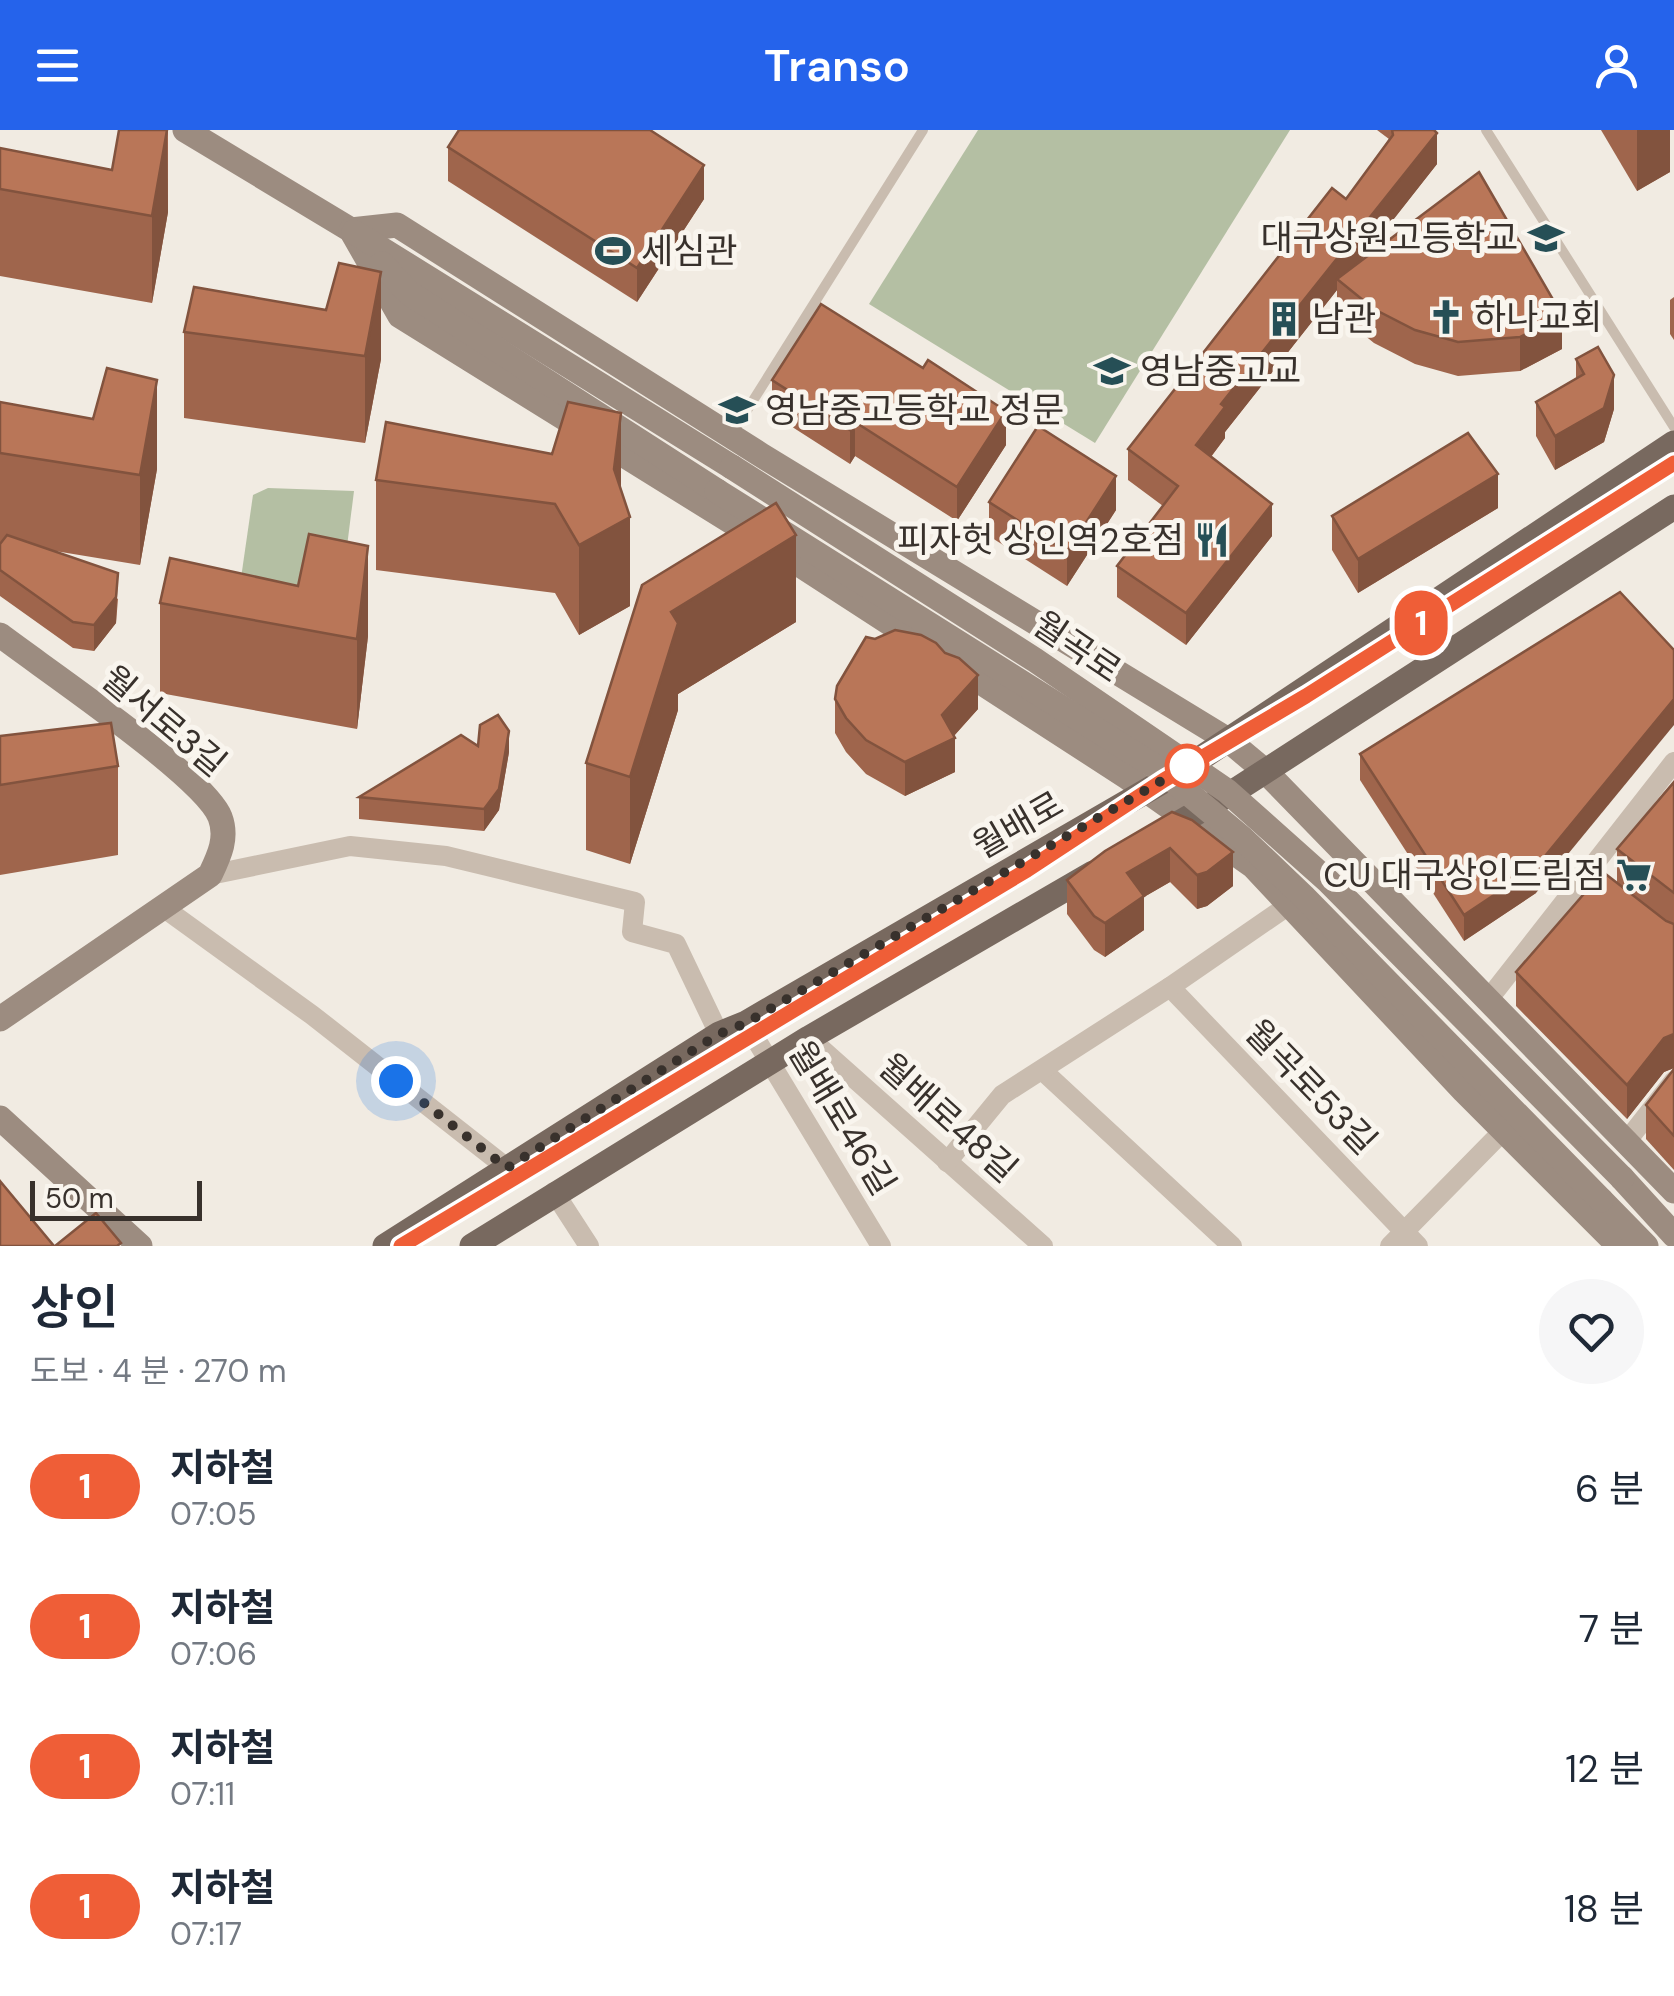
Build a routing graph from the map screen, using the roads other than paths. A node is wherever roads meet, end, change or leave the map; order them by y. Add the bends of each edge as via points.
1 (185, 130) edge
2 (923, 130) edge
3 (1486, 130) edge
4 (351, 230) junction
5 (1674, 427) edge
6 (732, 435) junction
7 (1674, 442) edge
8 (1670, 516) edge
9 (0, 635) edge
10 (1228, 740) junction
11 (1674, 762) edge
12 (1266, 771) junction
13 (1146, 791) junction
14 (1186, 819) junction
15 (210, 875) junction
16 (1289, 905) junction
17 (164, 908) junction
18 (1170, 988) junction
19 (1486, 1001) junction
20 (0, 1019) edge
21 (746, 1023) junction
22 (719, 1034) junction
23 (809, 1038) junction
24 (770, 1062) junction
25 (1043, 1071) junction
26 (1674, 1081) edge
27 (0, 1118) edge
28 (1503, 1131) junction
29 (1626, 1142) junction
30 (947, 1162) junction
31 (507, 1168) junction
32 (1674, 1191) edge
33 (554, 1192) junction
34 (1024, 1229) junction
35 (1674, 1234) edge
36 (1404, 1241) edge
37 (140, 1246) edge
38 (385, 1246) edge
39 (472, 1246) edge
40 (589, 1246) edge
41 (881, 1246) edge
42 (1010, 1246) edge
43 (1043, 1246) edge
44 (1232, 1246) edge
45 (1618, 1246) edge
46 (1646, 1246) edge

1 - 4 main road, 월곡로
2 - 6 lane
3 - 5 lane
4 - 6 main road via 396,226
4 - 13 main road via 400,316 780,552
4 - 35 main road, 월곡로, bridge via 1035,660 1227,790 1328,881
4 - 46 main road, 월곡로, bridge via 409,293 1159,770 1303,896
6 - 10 main road
7 - 10 main road, 월배로
8 - 12 main road
9 - 15 main road, 월서로3길 via 190,778 220,816 223,848
10 - 12 main road
10 - 13 main road, 월배로
11 - 19 street via 1592,881
12 - 14 main road
12 - 19 main road
13 - 14 main road
13 - 21 main road, 월배로
14 - 16 main road via 1253,866
14 - 23 main road
15 - 17 main road
15 - 22 street via 350,846 446,856 635,902 632,932 676,944
16 - 18 street
16 - 28 main road
17 - 20 main road
17 - 31 street
18 - 25 street
18 - 36 street, 월곡로53길
19 - 29 main road
21 - 22 main road, 월배로
21 - 24 street, 월배로46길
22 - 31 main road, 월배로
23 - 24 main road
23 - 30 street, 월배로48길
24 - 33 main road
24 - 41 street, 월배로46길
25 - 30 street via 1002,1095
25 - 44 street
26 - 29 street
27 - 37 main road
28 - 36 street, 월곡로53길
28 - 45 main road
29 - 32 main road
30 - 34 street, 월배로48길
31 - 38 main road, 월배로
33 - 39 main road
33 - 40 street
34 - 42 street
34 - 43 street, 월배로48길

